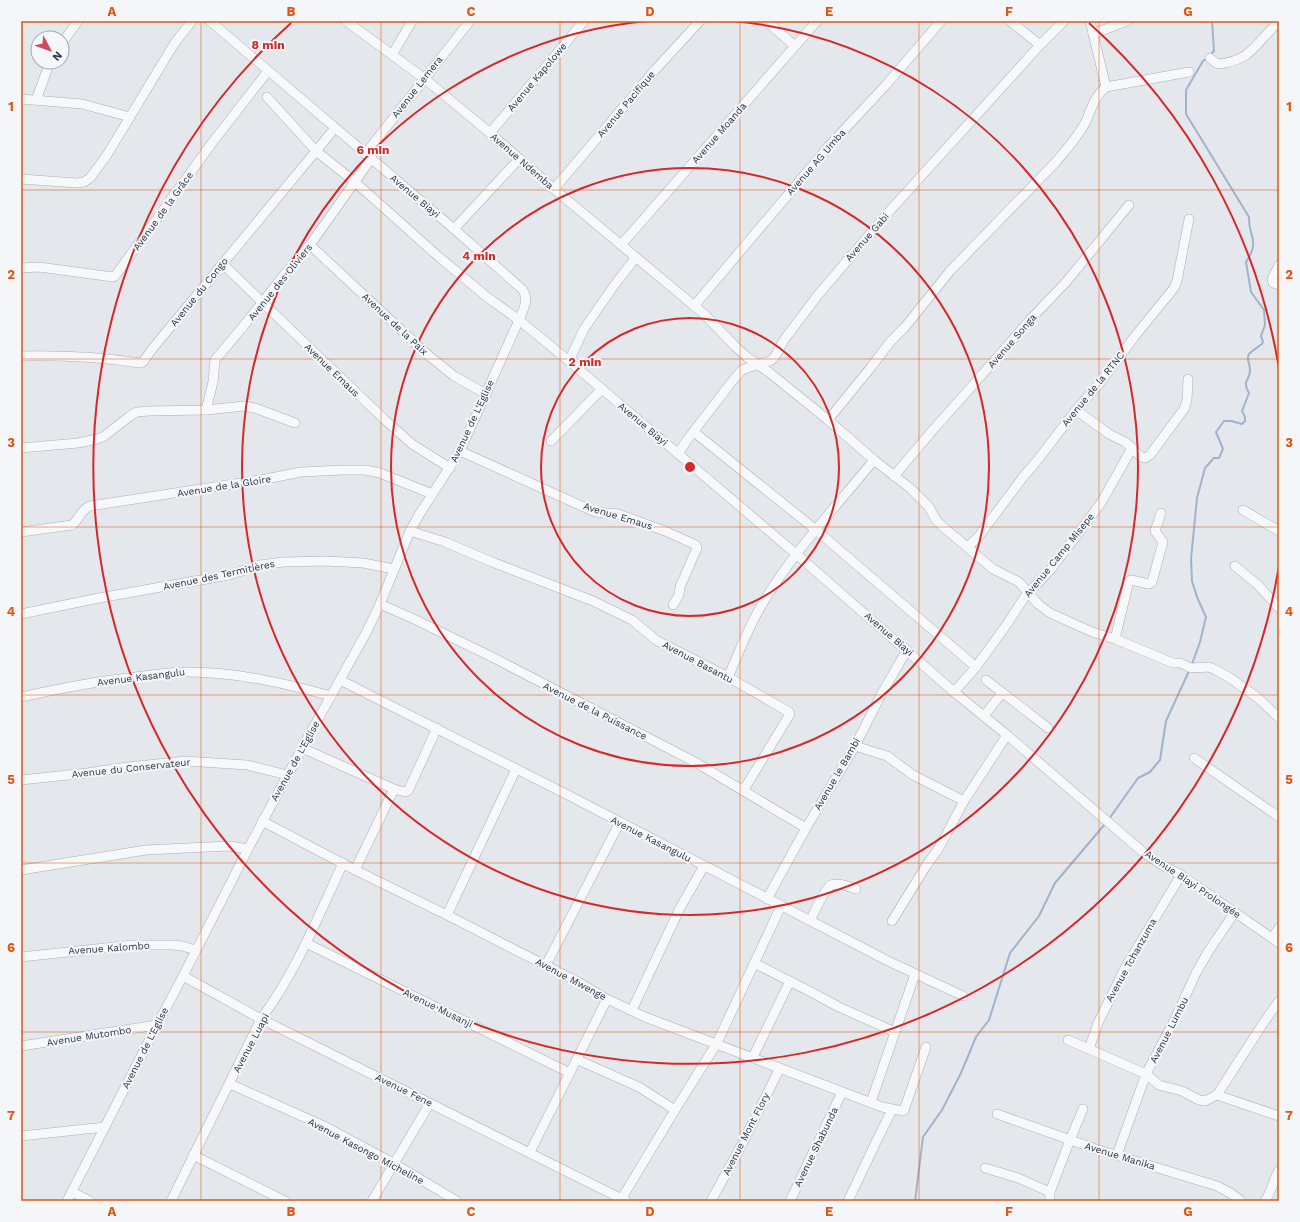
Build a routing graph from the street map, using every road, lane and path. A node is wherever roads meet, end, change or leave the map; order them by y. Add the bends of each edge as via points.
1 (78, 21) edge
2 (192, 21) edge
3 (210, 21) edge
4 (346, 21) edge
5 (412, 21) edge
6 (470, 21) edge
7 (584, 21) edge
8 (700, 21) edge
9 (766, 21) edge
10 (817, 21) edge
11 (941, 21) edge
12 (1010, 21) edge
13 (1064, 21) edge
14 (1090, 21) edge
15 (1127, 21) edge
16 (1276, 25) edge
17 (70, 32) edge
18 (1093, 34) junction
19 (1040, 45) junction
20 (795, 46) junction
21 (392, 56) junction
22 (1210, 58) dead end
23 (47, 70) edge
24 (268, 71) junction
25 (1189, 72) dead end
26 (425, 79) junction
27 (1106, 87) junction
28 (267, 97) dead end
29 (21, 99) edge
30 (36, 100) junction
31 (130, 116) junction
32 (335, 128) junction
33 (490, 133) junction
34 (316, 150) junction
35 (368, 157) junction
36 (519, 159) junction
37 (21, 179) edge
38 (354, 182) junction
39 (554, 189) junction
40 (1129, 205) dead end
41 (1190, 219) dead end
42 (454, 229) junction
43 (310, 245) junction
44 (621, 245) junction
45 (636, 257) junction
46 (222, 263) junction
47 (1279, 265) edge
48 (21, 268) edge
49 (1279, 285) edge
50 (263, 303) junction
51 (694, 306) junction
52 (519, 320) junction
53 (21, 356) edge
54 (569, 361) junction
55 (757, 365) junction
56 (1188, 379) dead end
57 (602, 390) junction
58 (486, 394) junction
59 (206, 410) junction
60 (1076, 410) junction
61 (828, 420) junction
62 (295, 423) dead end
63 (694, 432) junction
64 (551, 441) dead end
65 (21, 448) edge
66 (1132, 448) junction
67 (460, 451) junction
68 (678, 454) junction
69 (874, 460) junction
70 (450, 468) junction
71 (894, 476) junction
72 (432, 494) junction
73 (1243, 510) dead end
74 (1161, 513) dead end
75 (816, 530) junction
76 (410, 531) junction
77 (1279, 531) edge
78 (21, 532) edge
79 (968, 547) junction
80 (796, 554) junction
81 (1235, 566) dead end
82 (394, 569) junction
83 (1028, 592) junction
84 (380, 604) junction
85 (674, 605) dead end
86 (1279, 608) edge
87 (21, 614) edge
88 (1115, 639) junction
89 (907, 650) junction
90 (976, 667) junction
91 (728, 677) junction
92 (340, 680) junction
93 (986, 680) dead end
94 (954, 692) junction
95 (1002, 692) junction
96 (331, 696) junction
97 (21, 697) edge
98 (984, 716) junction
99 (1279, 718) edge
100 (437, 728) junction
101 (1048, 728) dead end
102 (1007, 735) junction
103 (855, 746) junction
104 (302, 748) junction
105 (1194, 758) dead end
106 (516, 769) junction
107 (287, 775) junction
108 (21, 780) edge
109 (394, 789) junction
110 (743, 791) junction
111 (964, 801) junction
112 (1279, 817) edge
113 (1107, 819) joint
114 (262, 821) junction
115 (620, 822) junction
116 (806, 828) junction
117 (248, 849) junction
118 (343, 864) junction
119 (704, 866) junction
120 (21, 870) edge
121 (355, 870) junction
122 (1181, 875) junction
123 (856, 889) dead end
124 (768, 899) junction
125 (780, 906) junction
126 (1235, 912) junction
127 (447, 915) junction
128 (810, 921) junction
129 (892, 921) dead end
130 (1279, 928) edge
131 (1275, 940) edge
132 (306, 943) junction
133 (196, 950) junction
134 (21, 957) edge
135 (754, 963) junction
136 (546, 966) junction
137 (915, 974) junction
138 (183, 976) junction
139 (790, 981) junction
140 (963, 996) dead end
141 (607, 999) junction
142 (1279, 1001) edge
143 (632, 1010) junction
144 (261, 1019) junction
145 (157, 1025) junction
146 (895, 1032) junction
147 (1068, 1040) dead end
148 (717, 1044) junction
149 (21, 1046) edge
150 (926, 1048) dead end
151 (1089, 1049) junction
152 (753, 1057) junction
153 (578, 1060) junction
154 (780, 1068) junction
155 (570, 1073) junction
156 (1146, 1074) junction
157 (230, 1084) junction
158 (842, 1092) junction
159 (1217, 1095) junction
160 (871, 1102) junction
161 (430, 1103) junction
162 (1083, 1109) dead end
163 (675, 1110) junction
164 (892, 1110) junction
165 (997, 1114) dead end
166 (1279, 1116) edge
167 (105, 1127) junction
168 (21, 1136) edge
169 (1070, 1140) junction
170 (530, 1152) junction
171 (1117, 1154) junction
172 (193, 1155) junction
173 (393, 1163) junction
174 (985, 1168) dead end
175 (1279, 1170) edge
176 (72, 1192) junction
177 (1050, 1196) edge
178 (624, 1200) edge
179 (67, 1201) edge
180 (90, 1201) edge
181 (171, 1201) edge
182 (285, 1201) edge
183 (372, 1201) edge
184 (457, 1201) edge
185 (711, 1201) edge
186 (790, 1201) edge
187 (848, 1201) edge
188 (1241, 1201) edge
189 (1265, 1201) edge

1 - 17 street
2 - 31 street via 174,44
3 - 24 street, Avenue Biayi
4 - 21 street, Avenue Ndemba
5 - 21 street
6 - 26 street, Avenue Lemera
7 - 33 street, Avenue Kapolowe
8 - 39 street, Avenue Pacifique
9 - 20 street
10 - 20 street, Avenue Moanda
11 - 51 street, Avenue AG Umba via 830,146
12 - 19 street
13 - 19 street, Avenue Gabi
14 - 18 street
15 - 18 street
16 - 22 street via 1253,51 1238,59 1219,64
18 - 27 street
19 - 55 street, Avenue Gabi via 881,221 818,295 784,340 774,358
20 - 44 street, Avenue Moanda
21 - 26 street, Avenue Ndemba
23 - 30 street
24 - 32 street, Avenue Biayi
24 - 48 street, Avenue de la Grâce via 212,143 116,276 39,267
25 - 27 street
26 - 33 street, Avenue Ndemba
26 - 35 street, Avenue Lemera
27 - 61 street via 1096,96 1084,125 1070,145 950,271
28 - 34 street
29 - 30 street
30 - 31 street via 82,104
31 - 37 street via 108,155 84,182
32 - 34 street, Avenue du Congo
32 - 35 street, Avenue Biayi
33 - 36 street, Avenue Ndemba
34 - 38 street
34 - 46 street, Avenue du Congo
35 - 38 street, Avenue des Oliviers
35 - 42 street, Avenue Biayi
36 - 39 street, Avenue Ndemba
36 - 42 street
38 - 43 street, Avenue des Oliviers
38 - 52 street via 457,272
39 - 44 street, Avenue Ndemba
40 - 71 street, Avenue Songa via 1067,281 1019,331
41 - 60 street, Avenue de la RTNC via 1174,288
42 - 52 street, Avenue Biayi via 524,292 525,302
43 - 50 street, Avenue des Oliviers
43 - 58 street, Avenue de la Paix via 428,355 454,376
44 - 45 street, Avenue Ndemba
45 - 51 street, Avenue Ndemba
45 - 54 street via 584,329
46 - 50 street, Avenue Emaus
46 - 53 street, Avenue du Congo via 143,362 107,358
47 - 49 street via 1272,279 1273,283
50 - 59 street, Avenue des Oliviers via 215,360
50 - 70 street, Avenue Emaus via 412,444
51 - 55 street, Avenue Ndemba
52 - 54 street, Avenue Biayi
52 - 58 street, Avenue de L'Eglise
54 - 57 street, Avenue Biayi
55 - 61 street, Avenue Ndemba
55 - 63 street, Avenue Gabi via 742,370
56 - 66 street via 1184,409 1150,455 1141,457
57 - 64 street
57 - 68 street, Avenue Biayi
58 - 67 street, Avenue de L'Eglise
59 - 62 street via 244,406
59 - 65 street via 137,412 97,439
60 - 66 street
60 - 79 street, Avenue de la RTNC
61 - 69 street, Avenue Ndemba
63 - 68 street, Avenue Gabi
63 - 75 street
66 - 83 street, Avenue Camp Misepe via 1101,503 1051,569
67 - 70 street, Avenue de L'Eglise
67 - 85 street, Avenue Emaus via 595,512 618,514 696,545
68 - 80 street, Avenue Biayi
69 - 71 street, Avenue Ndemba
69 - 75 street
70 - 72 street, Avenue de L'Eglise
71 - 79 street, Avenue Ndemba via 919,496 942,526
72 - 76 street, Avenue de L'Eglise
72 - 78 street, Avenue de la Gloire via 380,473 365,470 301,472 90,506 72,525
73 - 77 street
74 - 88 street via 1155,531 1163,542 1152,582 1149,584 1129,581
75 - 80 street
75 - 90 street
76 - 82 street, Avenue de L'Eglise
76 - 91 street, Avenue Basantu via 445,542 593,601 632,620 656,640
79 - 83 street, Avenue Ndemba via 989,566 1015,579
80 - 89 street, Avenue Biayi
80 - 91 street via 759,609
81 - 86 street via 1258,585
82 - 84 street, Avenue de L'Eglise
82 - 87 street, Avenue des Termitières via 363,563 283,562 260,565 229,575
83 - 88 street, Avenue Ndemba via 1050,614
83 - 90 street, Avenue Camp Misepe
84 - 92 street, Avenue de L'Eglise
84 - 110 street, Avenue de la Puissance via 494,658 693,761
88 - 99 street, Avenue Ndemba via 1174,663 1191,668 1210,667 1258,698
89 - 94 street, Avenue Biayi
89 - 103 street, Avenue le Bambi
90 - 94 street, Avenue Camp Misepe
91 - 110 street, Avenue Basantu via 790,713
92 - 96 street, Avenue de L'Eglise
92 - 100 street, Avenue Kasangulu
93 - 95 street
94 - 98 street, Avenue Biayi
95 - 98 street
95 - 101 street
96 - 97 street, Avenue Kasangulu via 247,677 186,672 115,679
96 - 104 street, Avenue de L'Eglise
98 - 102 street, Avenue Biayi
100 - 106 street, Avenue Kasangulu
100 - 109 street via 408,791
102 - 111 street
102 - 113 street, Avenue Biayi
103 - 111 street via 887,756 913,775
103 - 116 street, Avenue le Bambi
104 - 107 street, Avenue de L'Eglise
104 - 109 street
105 - 112 street
106 - 115 street, Avenue Kasangulu
106 - 127 street
107 - 108 street, Avenue du Conservateur via 247,765 186,761
107 - 114 street, Avenue de L'Eglise
109 - 121 street
110 - 116 street, Avenue de la Puissance
111 - 129 street via 940,848
113 - 122 street, Avenue Biayi Prolongée via 1144,852
114 - 117 street, Avenue de L'Eglise
114 - 118 street, Avenue Mwenge
115 - 119 street, Avenue Kasangulu
115 - 136 street
116 - 124 street, Avenue le Bambi
117 - 120 street via 229,846 146,850
117 - 133 street, Avenue de L'Eglise
118 - 121 street, Avenue Mwenge
118 - 132 street, Avenue Luapi
119 - 124 street, Avenue Kasangulu
119 - 143 street via 680,908
121 - 127 street, Avenue Mwenge
122 - 126 street, Avenue Biayi Prolongée
122 - 151 street, Avenue Tchanzuma via 1119,980 1098,1023
123 - 128 street via 840,884 832,885 826,890
124 - 125 street, Avenue Kasangulu
125 - 128 street, Avenue Kasangulu
125 - 135 street
126 - 131 street, Avenue Biayi Prolongée
126 - 156 street, Avenue Lumbu via 1196,973
127 - 136 street, Avenue Mwenge
128 - 137 street, Avenue Kasangulu
130 - 131 street
132 - 144 street, Avenue Luapi via 274,1002
132 - 155 street, Avenue Musanji
133 - 134 street, Avenue Kalombo via 182,946 133,945
133 - 138 street, Avenue de L'Eglise
135 - 139 street
135 - 148 street
136 - 141 street, Avenue Mwenge
137 - 140 street, Avenue Kasangulu
137 - 146 street
138 - 144 street, Avenue Fene
138 - 145 street, Avenue de L'Eglise
139 - 146 street
139 - 152 street
141 - 143 street, Avenue Mwenge
141 - 153 street
142 - 159 street
143 - 148 street, Avenue Mwenge via 665,1026
144 - 157 street, Avenue Luapi
144 - 161 street, Avenue Fene
145 - 149 street, Avenue Mutombo
145 - 167 street, Avenue de L'Eglise
146 - 160 street
147 - 151 street
148 - 152 street, Avenue Mwenge
148 - 163 street
150 - 164 street via 904,1110
151 - 156 street
152 - 154 street, Avenue Mwenge
153 - 155 street
153 - 163 street via 638,1087
154 - 158 street, Avenue Mwenge
154 - 185 street, Avenue Mont Flory
155 - 170 street
156 - 159 street via 1159,1085 1201,1101 1205,1102
156 - 171 street, Avenue Lumbu
157 - 172 street, Avenue Luapi
157 - 173 street, Avenue Kasongo Micheline via 324,1126
158 - 160 street, Avenue Mwenge
158 - 186 street, Avenue Shabunda
159 - 166 street
160 - 164 street, Avenue Mwenge
161 - 170 street, Avenue Fene
161 - 173 street
162 - 169 street
163 - 178 street
164 - 187 street
165 - 169 street, Avenue Manika
167 - 168 street
167 - 176 street, Avenue de L'Eglise
169 - 171 street, Avenue Manika
169 - 177 street
170 - 178 street, Avenue Fene
171 - 188 street, Avenue Manika via 1217,1186
172 - 181 street, Avenue Luapi
172 - 182 street
173 - 183 street
173 - 184 street, Avenue Kasongo Micheline
174 - 177 street via 1018,1178
175 - 189 street
176 - 179 street, Avenue de L'Eglise
176 - 180 street

